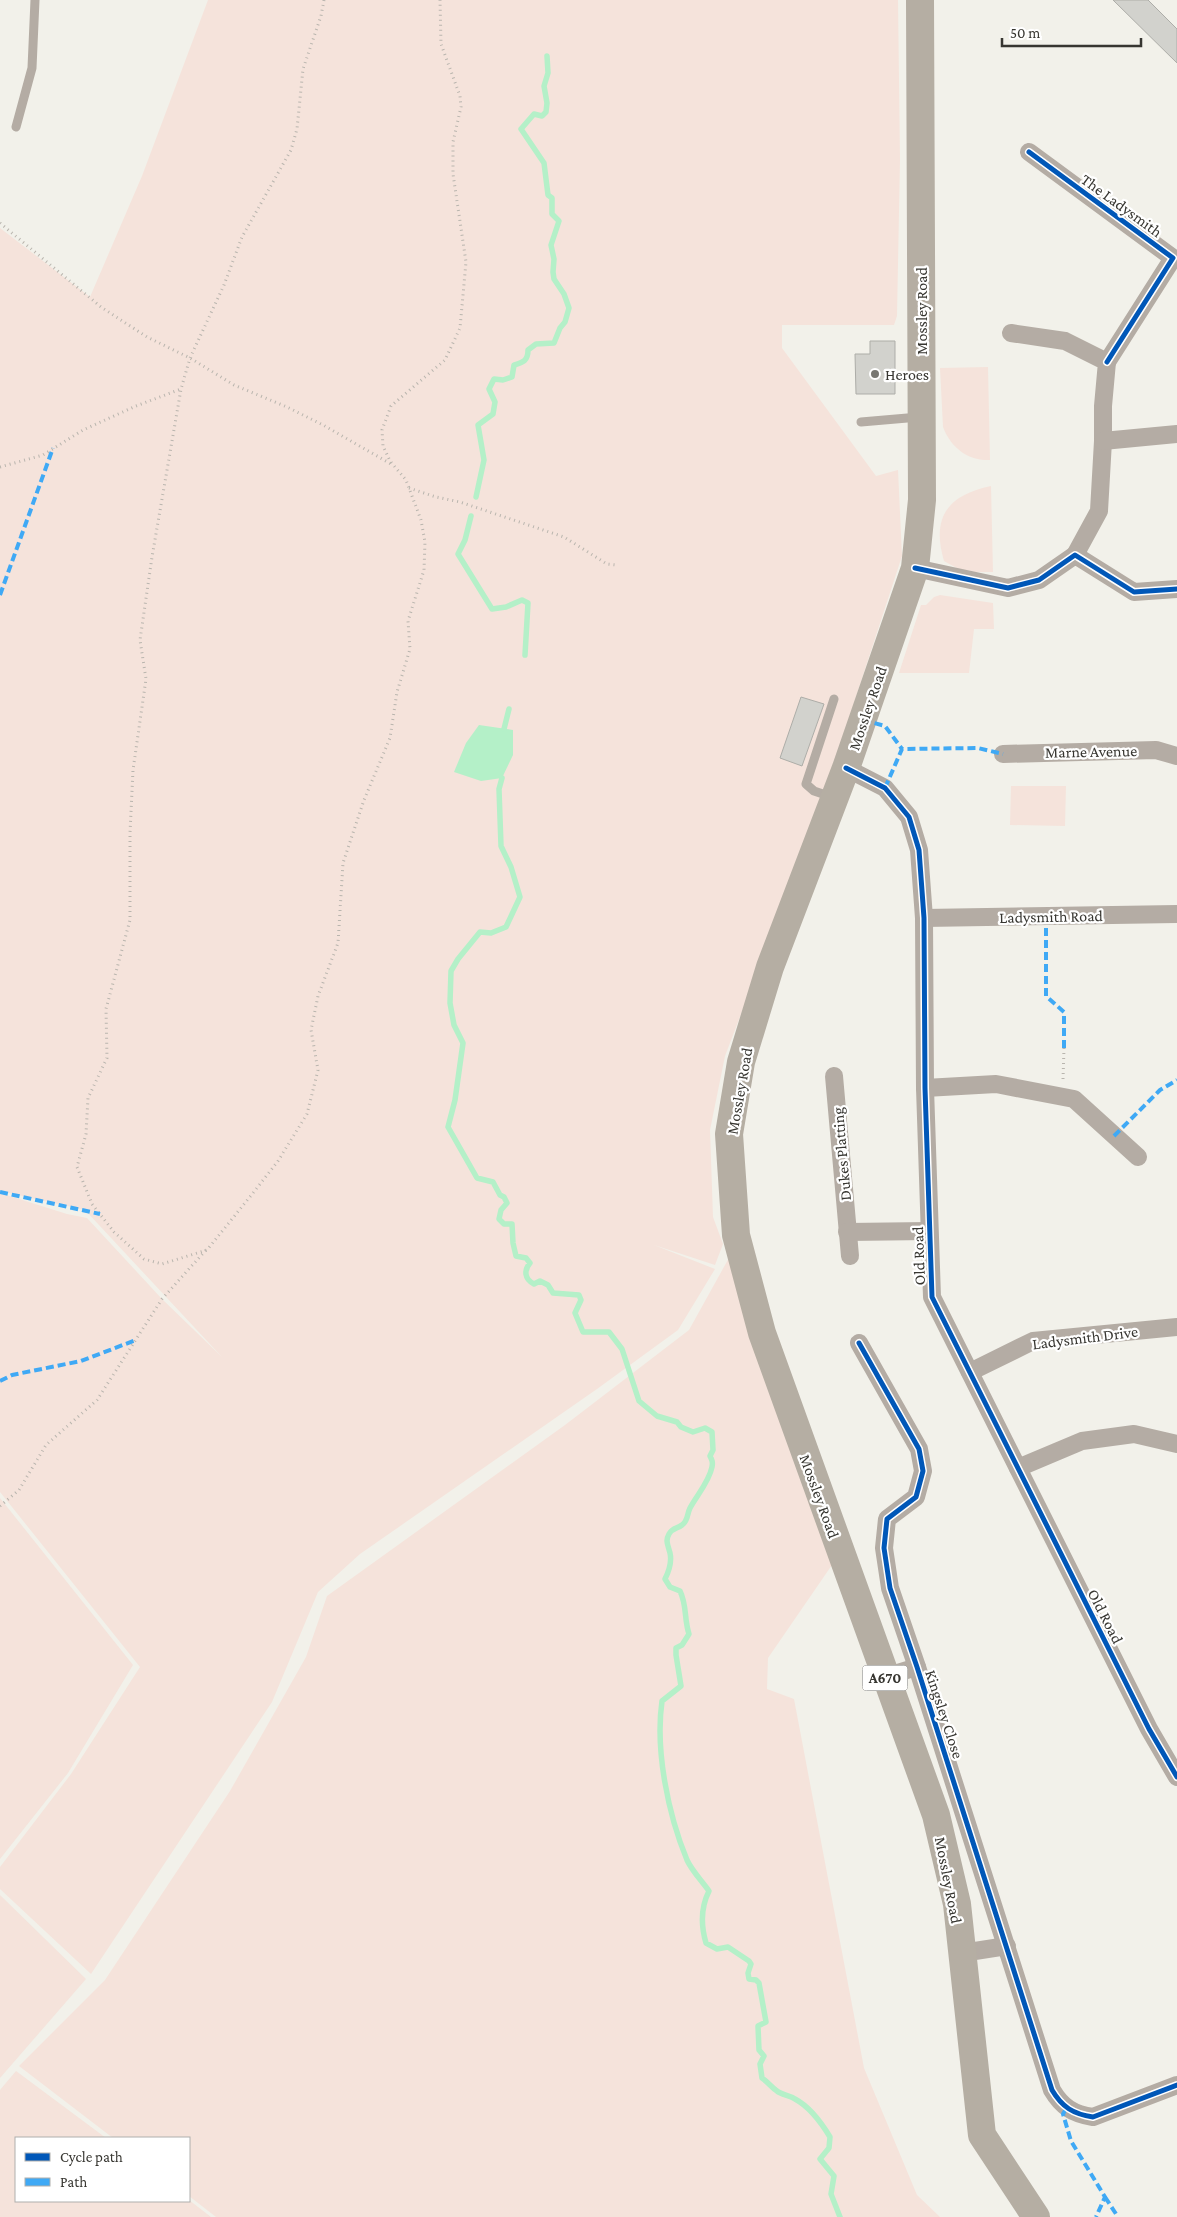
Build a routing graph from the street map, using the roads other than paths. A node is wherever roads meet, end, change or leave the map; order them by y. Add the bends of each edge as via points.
1 (35, 0) edge
2 (920, 0) edge
3 (16, 127) dead end
4 (1029, 152) dead end
5 (1011, 333) dead end
6 (1107, 362) junction
7 (922, 416) junction
8 (861, 422) dead end
9 (1177, 434) edge
10 (1103, 441) junction
11 (1075, 555) junction
12 (914, 568) junction
13 (1177, 589) edge
14 (834, 699) dead end
15 (1003, 754) dead end
16 (1177, 756) edge
17 (846, 768) junction
18 (835, 798) junction
19 (1177, 914) edge
20 (924, 918) junction
21 (834, 1076) dead end
22 (925, 1088) junction
23 (1138, 1157) dead end
24 (929, 1231) junction
25 (847, 1232) junction
26 (850, 1256) dead end
27 (1177, 1327) edge
28 (858, 1343) dead end
29 (970, 1372) junction
30 (1177, 1444) edge
31 (1018, 1468) junction
32 (917, 1667) junction
33 (884, 1677) junction
34 (1177, 1777) edge
35 (1007, 1946) junction
36 (962, 1953) junction
37 (1177, 2086) edge
38 (1036, 2217) edge

1 - 3 lane via 32,68
2 - 7 main road, Mossley Road / A670
4 - 6 street, The Ladysmith via 1173,258
5 - 6 street via 1065,341
6 - 10 street, The Ladysmith via 1102,406
7 - 8 lane
7 - 12 main road, Mossley Road / A670 via 922,500
9 - 10 street
10 - 11 street, The Ladysmith via 1099,511
11 - 12 street, The Ladysmith via 1039,580 1008,588
11 - 13 street via 1134,592
12 - 17 main road, Mossley Road / A670
14 - 18 lane via 806,784 814,791
15 - 16 street, Marne Avenue via 1156,750
17 - 18 main road, Mossley Road / A670
17 - 20 street, Old Road via 885,788 909,817 919,850
18 - 33 main road, Mossley Road / A670 via 767,977 741,1062 730,1134 736,1235 762,1333
19 - 20 street, Ladysmith Road
20 - 22 street, Old Road
21 - 25 street, Dukes Platting
22 - 23 street via 996,1084 1074,1099
22 - 24 street, Old Road
24 - 25 street
24 - 29 street, Old Road via 932,1297
25 - 26 street, Dukes Platting
27 - 29 street, Ladysmith Drive via 1033,1341
28 - 32 street, Kingsley Close via 919,1449 923,1471 916,1497 887,1519 884,1548 890,1588
29 - 31 street, Old Road
30 - 31 street via 1134,1434 1082,1441
31 - 34 street, Old Road via 1149,1729
32 - 33 street, Kingsley Close
32 - 35 street, Kingsley Close
33 - 36 main road, Mossley Road / A670 via 936,1816 957,1904
35 - 36 street
35 - 37 street, Kingsley Close via 1052,2090 1066,2109 1093,2117
36 - 38 main road, Mossley Road / A670 via 982,2135

